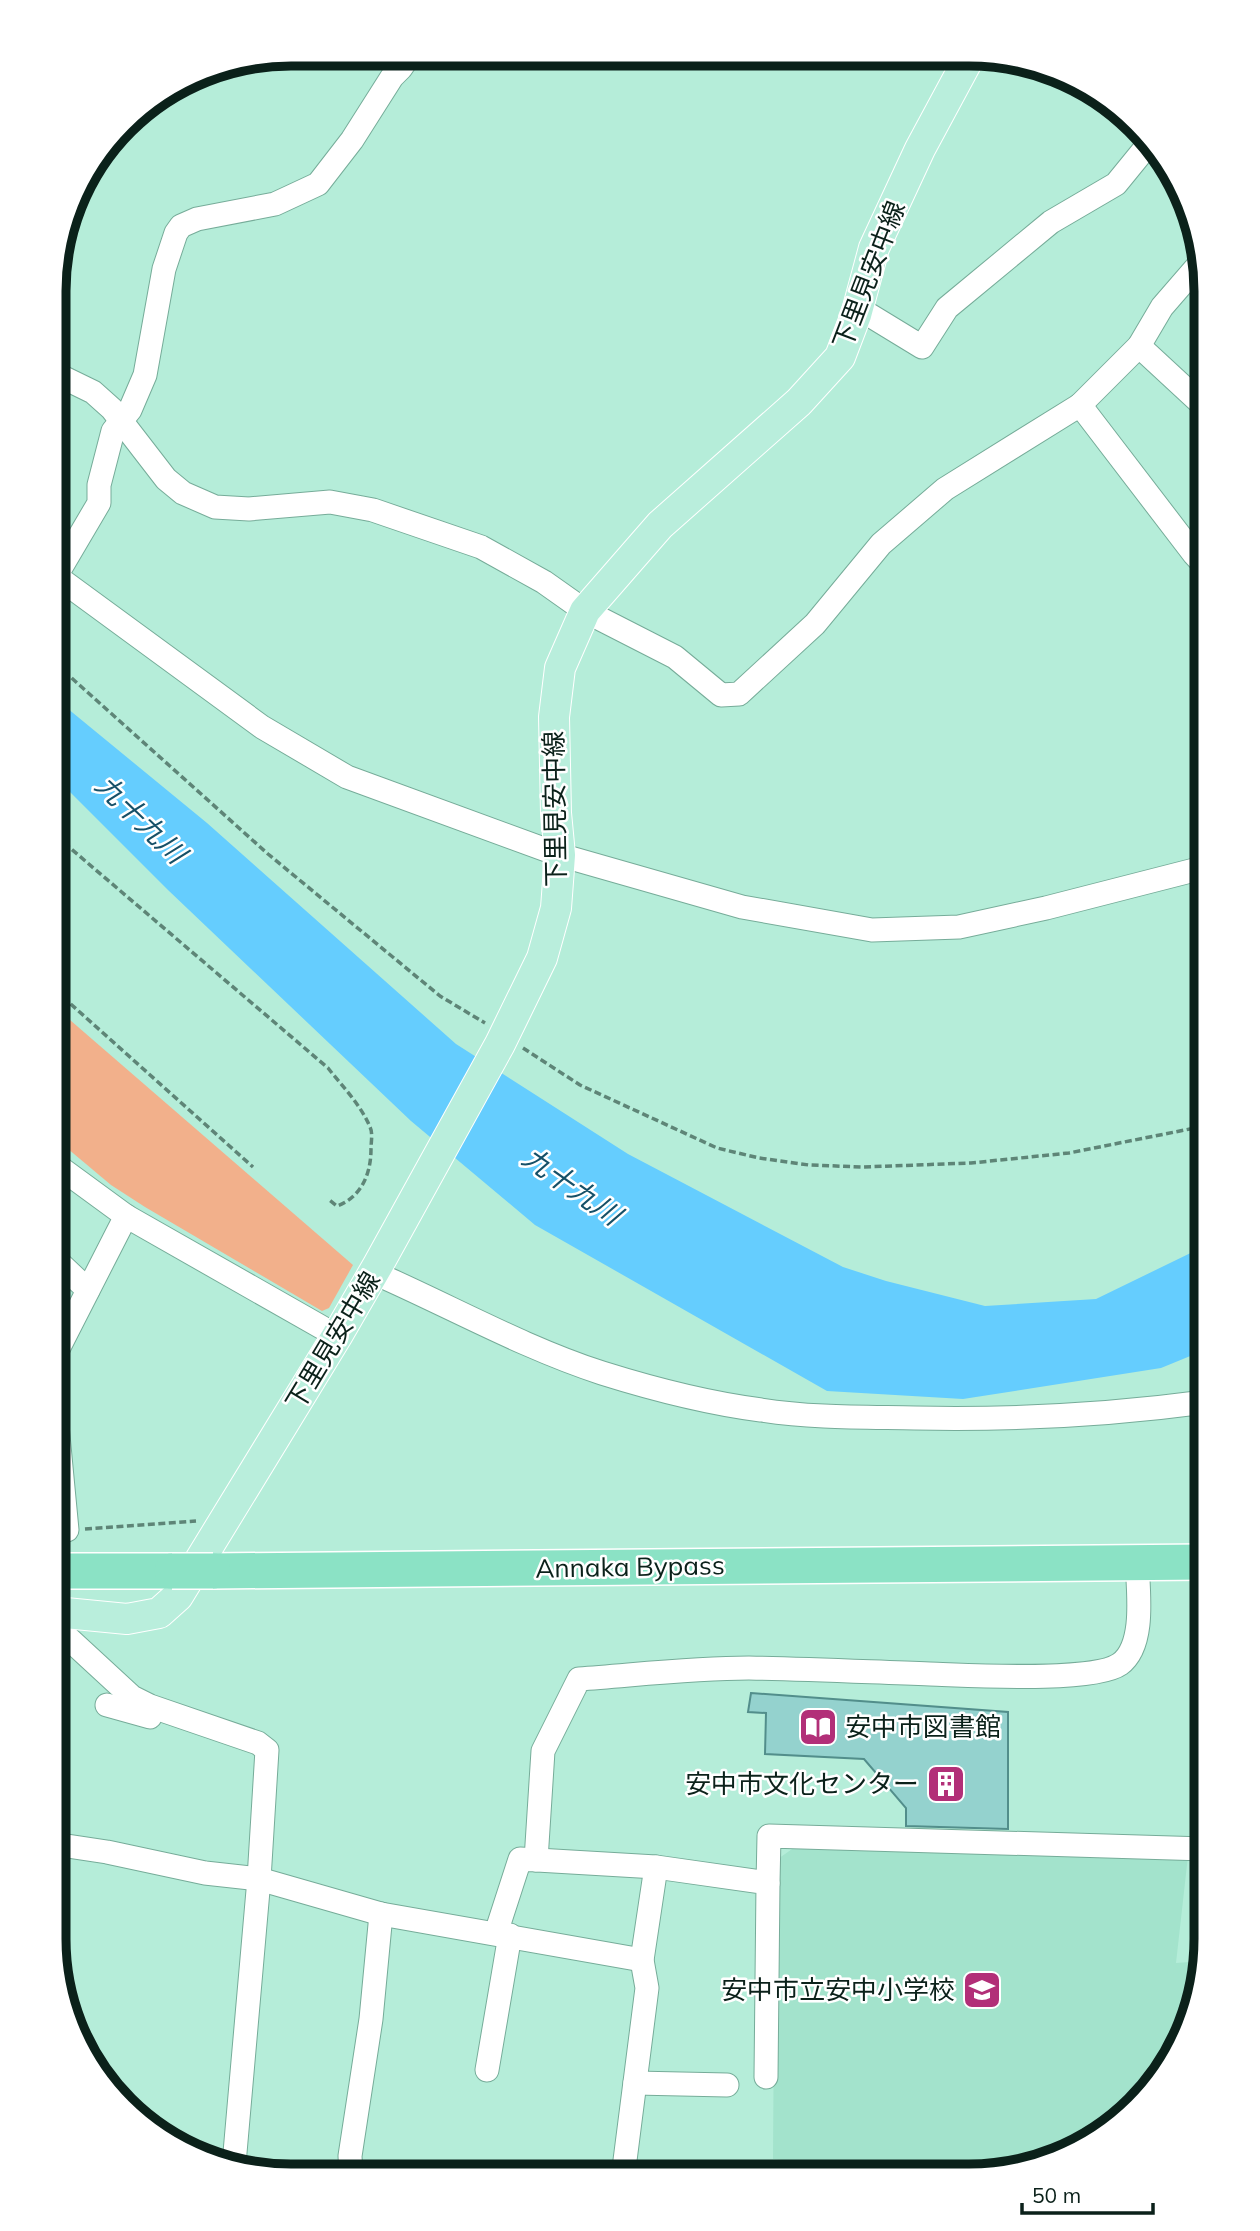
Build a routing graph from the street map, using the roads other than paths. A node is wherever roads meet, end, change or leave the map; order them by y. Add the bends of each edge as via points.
1 (965, 66) edge
2 (402, 67) edge
3 (1143, 150) edge
4 (1193, 272) edge
5 (858, 308) junction
6 (1139, 346) junction
7 (66, 379) edge
8 (1194, 397) edge
9 (1080, 405) junction
10 (121, 421) junction
11 (1194, 554) edge
12 (66, 559) edge
13 (66, 583) edge
14 (585, 611) junction
15 (560, 855) junction
16 (1194, 870) edge
17 (66, 1172) edge
18 (126, 1216) junction
19 (376, 1268) junction
20 (66, 1269) edge
21 (88, 1290) junction
22 (66, 1333) edge
23 (337, 1336) junction
24 (1193, 1403) edge
25 (66, 1520) edge
26 (67, 1530) road end
27 (1137, 1562) junction
28 (1193, 1562) edge
29 (66, 1571) edge
30 (66, 1613) edge
31 (66, 1636) edge
32 (107, 1705) dead end
33 (166, 1711) junction
34 (66, 1846) edge
35 (1193, 1849) edge
36 (537, 1860) junction
37 (656, 1867) junction
38 (259, 1879) junction
39 (768, 1883) junction
40 (381, 1914) junction
41 (503, 1934) junction
42 (642, 1960) junction
43 (487, 2070) dead end
44 (766, 2077) dead end
45 (635, 2083) junction
46 (727, 2085) dead end
47 (235, 2157) edge
48 (350, 2164) edge
49 (625, 2164) edge

1 - 5 main road, 下里見安中線 via 919,149 874,248
2 - 10 street via 317,184 275,204 181,226 164,269 145,375
3 - 5 street via 1115,184 1051,222 947,309 922,347
4 - 6 street via 1162,307
5 - 14 main road, 下里見安中線 via 840,356 824,375 660,525
6 - 8 street
6 - 9 street
7 - 10 street via 93,392
9 - 11 street
9 - 14 street via 944,489 881,544 815,624 739,694 721,695 675,657
10 - 12 street via 113,431 99,503
10 - 14 street via 166,479 183,493 215,507 330,502 373,510 481,548 544,582
13 - 15 street via 262,727 347,777
14 - 15 main road, 下里見安中線 via 560,668 554,717
15 - 16 street via 743,907 872,930 959,928
15 - 19 main road, 下里見安中線 via 556,908 542,958 503,1039
17 - 18 street
18 - 21 street
18 - 23 street
19 - 23 main road, 下里見安中線
19 - 24 street via 388,1279 541,1350 600,1372 762,1410 838,1417 1054,1418
20 - 21 street
21 - 22 street
23 - 30 main road, 下里見安中線 via 178,1596 159,1613 127,1619
25 - 26 street
27 - 28 highway, Annaka Bypass
27 - 29 highway, Annaka Bypass, bridge
27 - 36 street via 1137,1632 1120,1663 1103,1671 992,1675 747,1668 579,1679 543,1751
31 - 33 street via 132,1698
32 - 33 street via 152,1717
33 - 38 street via 267,1749
34 - 38 street
35 - 39 street via 769,1836
36 - 37 street
36 - 41 street via 520,1859
37 - 39 street
37 - 42 street
38 - 40 street
38 - 47 street
39 - 44 street
40 - 41 street
40 - 48 street
41 - 42 street
41 - 43 street
42 - 45 street via 647,1988
45 - 46 street
45 - 49 street

